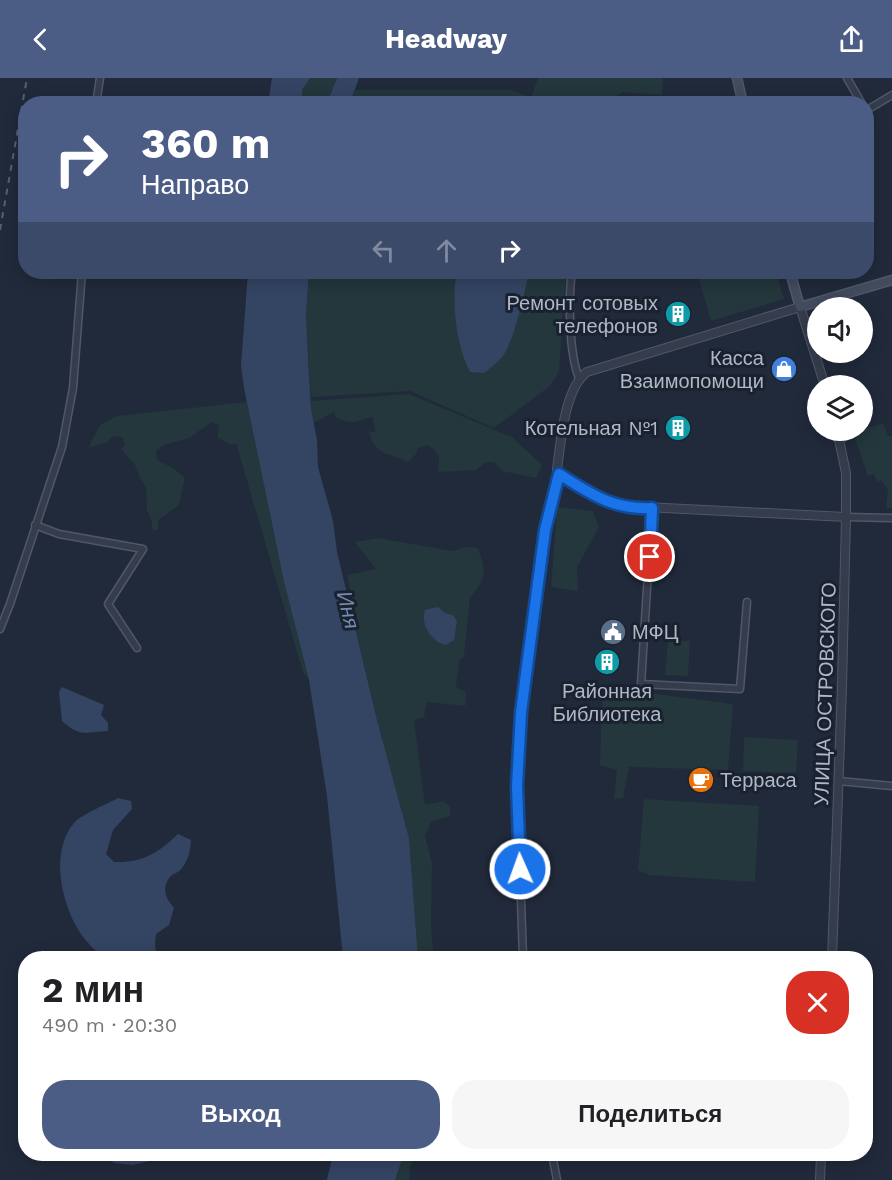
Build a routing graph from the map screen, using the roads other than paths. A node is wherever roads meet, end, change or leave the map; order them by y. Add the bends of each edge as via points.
1 (100, 78) edge
2 (737, 78) edge
3 (847, 78) edge
4 (892, 95) edge
5 (97, 96) edge
6 (741, 96) edge
7 (857, 96) edge
8 (874, 106) edge
9 (81, 279) edge
10 (571, 279) edge
11 (792, 279) edge
12 (892, 280) edge
13 (800, 307) junction
14 (822, 375) edge
15 (579, 378) junction
16 (839, 441) edge
17 (559, 474) junction
18 (652, 508) junction
19 (846, 517) junction
20 (892, 518) edge
21 (35, 525) junction
22 (747, 602) dead end
23 (0, 628) edge
24 (137, 648) dead end
25 (839, 782) junction
26 (892, 786) edge
27 (522, 951) edge
28 (832, 951) edge
29 (553, 1161) edge
30 (821, 1161) edge
31 (557, 1180) edge
32 (820, 1180) edge

1 - 5 street
2 - 6 main road
3 - 7 street
4 - 8 street
9 - 21 street via 73,388 62,447
10 - 15 street via 572,359
11 - 13 main road
12 - 13 main road
13 - 14 street
13 - 15 street via 661,348
15 - 17 street via 563,429 556,469
16 - 19 street, УЛИЦА ОСТРОВСКОГО via 846,473
17 - 18 street via 602,500 625,507
17 - 27 street via 545,530 519,736
18 - 19 street
18 - 22 street via 641,684 740,689
19 - 20 street
19 - 25 street, УЛИЦА ОСТРОВСКОГО
21 - 23 street
21 - 24 street via 59,534 143,549 108,604
25 - 26 street
25 - 28 street, УЛИЦА ОСТРОВСКОГО
29 - 31 street
30 - 32 street

